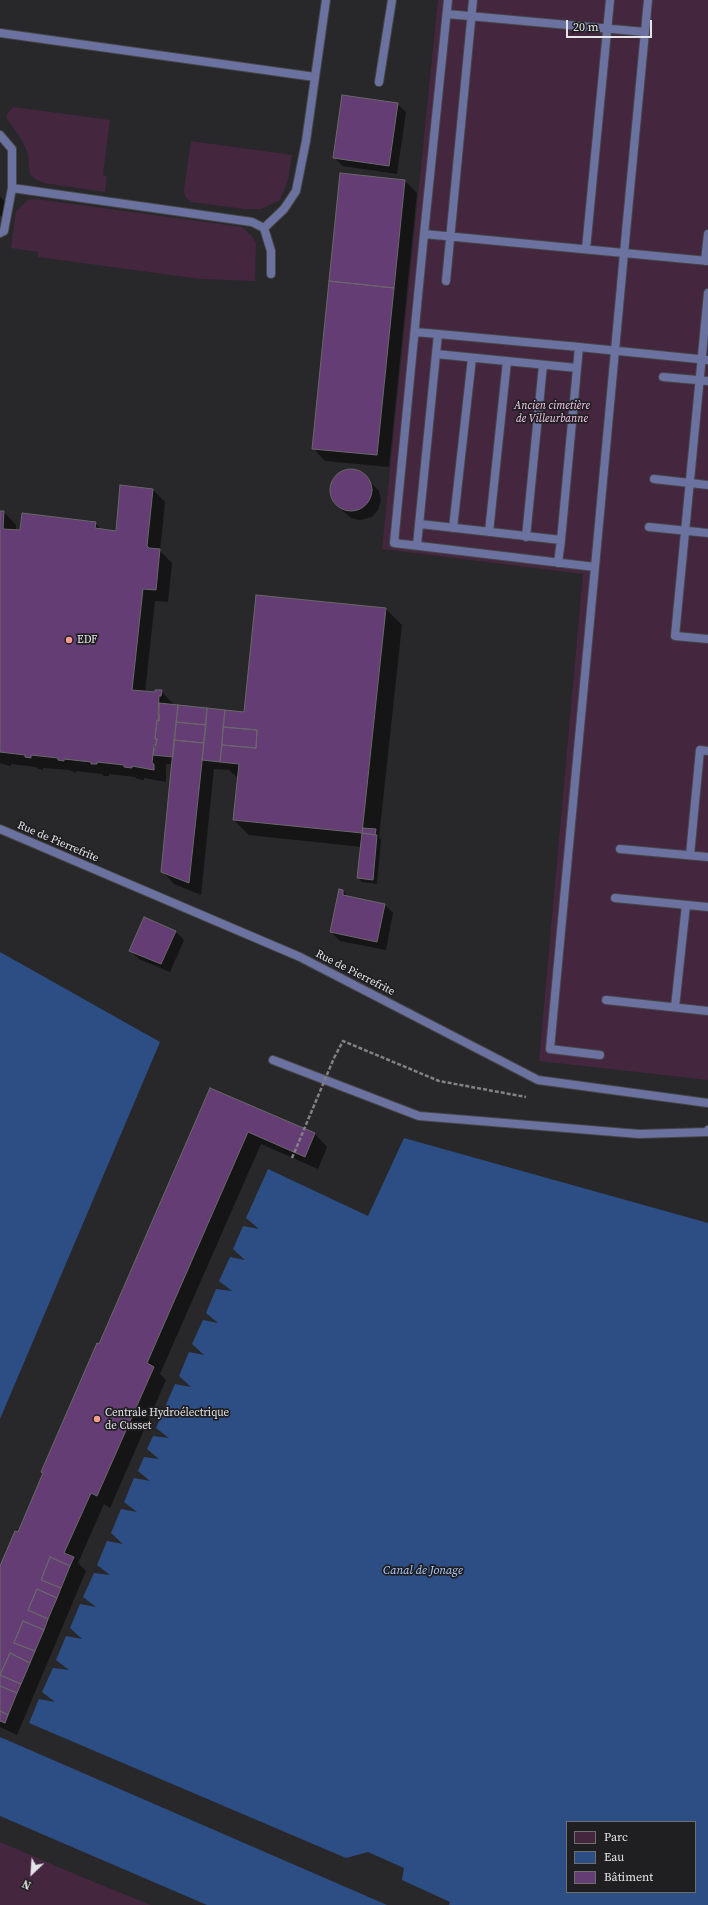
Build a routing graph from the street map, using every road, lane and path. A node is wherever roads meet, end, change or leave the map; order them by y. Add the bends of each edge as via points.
1 (326, 0) edge
2 (392, 0) edge
3 (448, 0) edge
4 (473, 0) edge
5 (610, 0) edge
6 (648, 0) edge
7 (447, 14) junction
8 (472, 16) junction
9 (607, 29) junction
10 (0, 32) edge
11 (645, 32) junction
12 (315, 77) junction
13 (379, 82) dead end
14 (0, 135) edge
15 (12, 188) junction
16 (264, 228) junction
17 (0, 234) edge
18 (424, 234) junction
19 (450, 237) junction
20 (708, 239) edge
21 (586, 249) junction
22 (624, 253) junction
23 (707, 261) edge
24 (271, 274) dead end
25 (446, 281) dead end
26 (708, 293) edge
27 (415, 332) junction
28 (438, 334) junction
29 (579, 347) junction
30 (615, 351) junction
31 (436, 354) junction
32 (472, 358) junction
33 (705, 360) edge
34 (507, 361) junction
35 (543, 364) junction
36 (577, 368) junction
37 (663, 377) dead end
38 (704, 380) edge
39 (654, 479) dead end
40 (689, 483) junction
41 (708, 485) edge
42 (420, 524) junction
43 (649, 527) dead end
44 (453, 528) junction
45 (684, 531) junction
46 (489, 532) junction
47 (708, 533) edge
48 (526, 537) junction
49 (561, 540) junction
50 (417, 545) junction
51 (558, 563) junction
52 (595, 567) junction
53 (708, 639) edge
54 (708, 751) edge
55 (0, 829) edge
56 (620, 849) dead end
57 (690, 855) junction
58 (708, 857) edge
59 (615, 898) dead end
60 (686, 905) junction
61 (708, 907) edge
62 (606, 1000) dead end
63 (676, 1007) junction
64 (708, 1011) edge
65 (600, 1055) dead end
66 (273, 1060) dead end
67 (538, 1080) junction
68 (708, 1103) edge
69 (708, 1130) edge
70 (292, 1158) dead end

1 - 12 lane
2 - 13 lane
3 - 7 lane
4 - 8 lane
5 - 9 lane
6 - 11 lane
7 - 8 lane
7 - 18 lane
8 - 9 lane
8 - 19 lane
9 - 11 lane
9 - 21 lane
10 - 12 lane
11 - 22 lane
12 - 16 lane via 296,191 284,209
14 - 15 lane via 12,149
15 - 16 lane via 252,222
15 - 17 lane via 4,231
16 - 24 lane via 271,251
18 - 19 lane
18 - 27 lane
19 - 21 lane
19 - 25 lane
20 - 23 lane
21 - 22 lane
22 - 23 lane
22 - 30 lane
26 - 33 lane
27 - 28 lane
27 - 50 lane via 394,543
28 - 29 lane
28 - 31 lane
29 - 30 lane
29 - 36 lane
30 - 33 lane
30 - 52 lane
31 - 32 lane
31 - 42 lane
32 - 34 lane
32 - 44 lane
33 - 38 lane
34 - 35 lane
34 - 46 lane
35 - 36 lane
35 - 48 lane
36 - 49 lane
37 - 38 lane
38 - 40 lane
39 - 40 lane
40 - 41 lane
40 - 45 lane
42 - 44 lane
42 - 50 lane
43 - 45 lane
44 - 46 lane
45 - 47 lane
45 - 53 lane via 675,636
46 - 48 lane
48 - 49 lane
49 - 51 lane
50 - 51 lane
51 - 52 lane
52 - 65 lane via 550,1049
54 - 57 lane via 700,750
55 - 67 lane, Rue de Pierrefrite via 300,957
56 - 57 lane
57 - 58 lane
59 - 60 lane
60 - 61 lane
60 - 63 lane
62 - 63 lane
63 - 64 lane
66 - 69 lane via 419,1116 639,1134
67 - 68 lane, Rue de Pierrefrite
67 - 70 path, bridge via 528,1097 439,1081 343,1041

